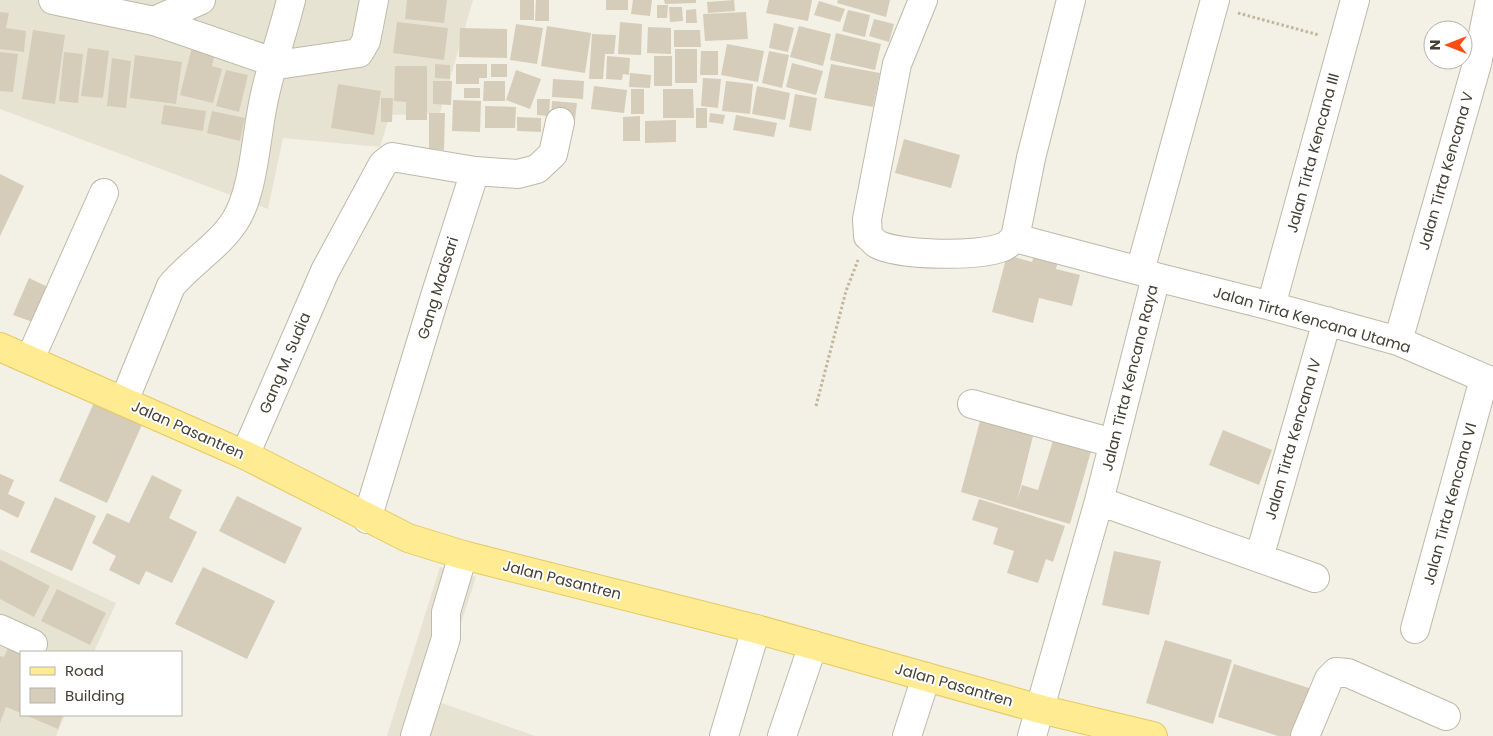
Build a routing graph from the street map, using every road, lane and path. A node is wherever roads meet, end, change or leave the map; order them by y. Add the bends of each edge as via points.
1 (53, 0) edge
2 (201, 0) edge
3 (291, 0) edge
4 (374, 0) edge
5 (923, 0) edge
6 (1071, 0) edge
7 (1355, 0) edge
8 (1490, 0) edge
9 (1214, 3) edge
10 (154, 21) junction
11 (1344, 42) junction
12 (278, 63) junction
13 (1485, 66) edge
14 (560, 122) dead end
15 (475, 171) junction
16 (104, 193) dead end
17 (868, 236) junction
18 (1015, 238) junction
19 (1148, 274) junction
20 (1271, 306) junction
21 (1327, 321) junction
22 (1398, 341) junction
23 (0, 347) edge
24 (30, 359) junction
25 (1488, 381) edge
26 (129, 403) junction
27 (972, 404) dead end
28 (816, 406) dead end
29 (1113, 443) junction
30 (245, 455) junction
31 (1099, 501) junction
32 (367, 518) junction
33 (463, 555) junction
34 (1259, 558) junction
35 (1315, 578) dead end
36 (0, 629) edge
37 (756, 629) junction
38 (1416, 629) dead end
39 (33, 644) dead end
40 (813, 645) junction
41 (926, 677) junction
42 (1040, 709) junction
43 (1446, 716) dead end
44 (415, 726) edge
45 (724, 736) edge
46 (782, 736) edge
47 (907, 736) edge
48 (1032, 736) edge
49 (1153, 736) edge
50 (1305, 736) edge

1 - 10 street
2 - 10 street
3 - 12 street
4 - 12 street via 366,41 359,53
5 - 17 street via 897,64 867,219
6 - 18 street via 1033,150
7 - 11 street, Jalan Tirta Kencana III
8 - 13 street, Jalan Tirta Kencana V
9 - 11 path
9 - 19 street, Jalan Tirta Kencana Raya
10 - 12 street
11 - 20 street, Jalan Tirta Kencana III
12 - 26 street via 264,101 246,202 225,234 171,286
13 - 22 street, Jalan Tirta Kencana V
14 - 15 street via 553,154 537,169 518,174
15 - 30 street, Gang M. Sudia via 392,157 383,164 325,271
15 - 32 street, Gang Madsari
16 - 24 street
17 - 18 street via 877,244 897,250 965,255 1004,247
17 - 28 path via 846,291
18 - 19 street, Jalan Tirta Kencana Utama
19 - 20 street, Jalan Tirta Kencana Utama
19 - 29 street, Jalan Tirta Kencana Raya
20 - 21 street, Jalan Tirta Kencana Utama
21 - 22 street, Jalan Tirta Kencana Utama
21 - 34 street, Jalan Tirta Kencana IV
22 - 25 street, Jalan Tirta Kencana Utama
23 - 24 main road, Jalan Pasantren
24 - 26 main road, Jalan Pasantren
25 - 38 street, Jalan Tirta Kencana VI
26 - 30 main road, Jalan Pasantren
27 - 29 street
29 - 31 street, Jalan Tirta Kencana Raya
30 - 32 main road, Jalan Pasantren
31 - 34 street
31 - 42 street, Jalan Tirta Kencana Raya
32 - 33 main road, Jalan Pasantren via 408,538
33 - 37 main road, Jalan Pasantren
33 - 44 street via 446,612 446,638
34 - 35 street
36 - 39 street
37 - 40 main road, Jalan Pasantren
37 - 45 street
40 - 41 main road, Jalan Pasantren
40 - 46 street
41 - 42 main road, Jalan Pasantren
41 - 47 street
42 - 48 street, Jalan Tirta Kencana Raya
42 - 49 main road, Jalan Pasantren
43 - 50 street via 1348,673 1336,672 1328,678

